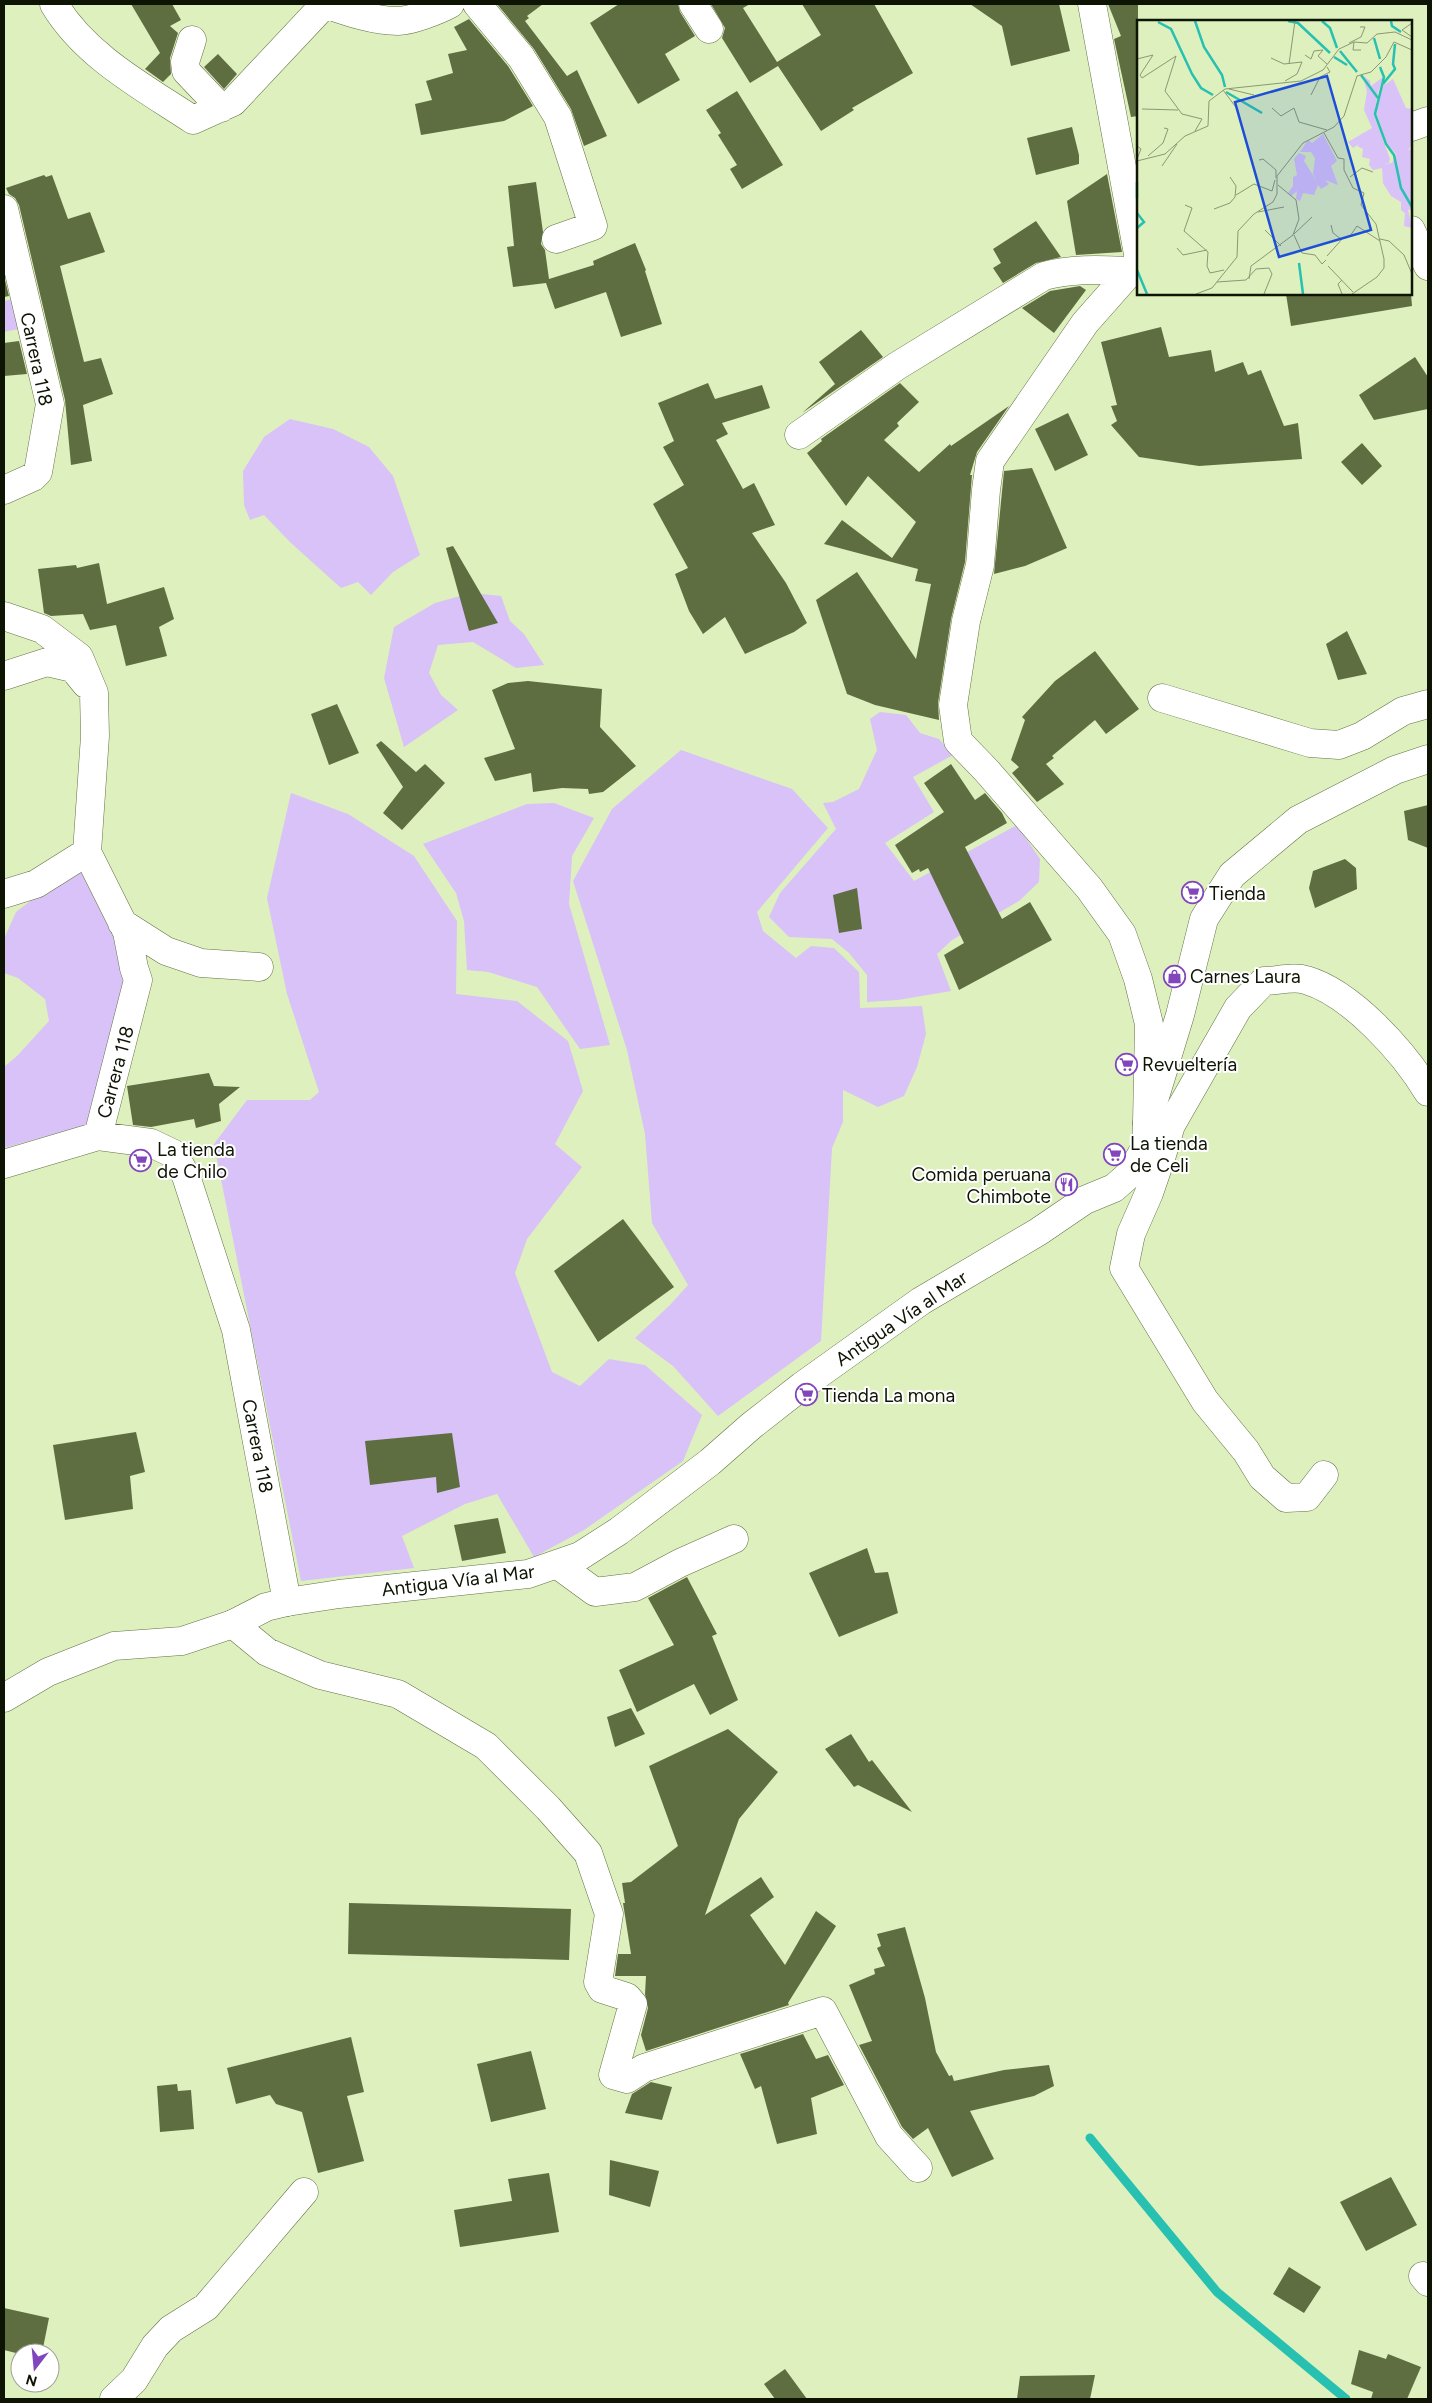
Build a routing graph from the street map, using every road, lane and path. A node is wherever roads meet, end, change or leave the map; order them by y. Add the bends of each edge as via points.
1 (54, 4) edge
2 (450, 4) edge
3 (477, 4) edge
4 (693, 4) edge
5 (1092, 4) edge
6 (708, 29) dead end
7 (192, 40) dead end
8 (221, 108) junction
9 (1428, 122) edge
10 (1412, 127) edge
11 (4, 209) edge
12 (1412, 232) edge
13 (556, 239) dead end
14 (1136, 263) edge
15 (1428, 266) edge
16 (799, 435) dead end
17 (4, 490) edge
18 (4, 616) edge
19 (4, 676) edge
20 (94, 693) junction
21 (1162, 698) dead end
22 (1428, 704) edge
23 (1428, 759) edge
24 (87, 852) junction
25 (4, 894) edge
26 (122, 923) junction
27 (259, 967) dead end
28 (1428, 1092) edge
29 (1147, 1123) junction
30 (98, 1136) junction
31 (1161, 1158) junction
32 (4, 1164) edge
33 (1324, 1475) dead end
34 (734, 1539) dead end
35 (558, 1564) junction
36 (288, 1602) junction
37 (233, 1624) junction
38 (4, 1698) edge
39 (918, 2168) dead end
40 (304, 2192) dead end
41 (114, 2399) edge

1 - 8 street via 66,24 118,70 193,120
2 - 8 street via 399,21 353,14 325,4 233,102
3 - 13 street via 521,57 558,118 593,226
4 - 6 street
5 - 14 street
7 - 8 street via 185,62 186,71
9 - 10 street
11 - 17 street, Carrera 118 via 50,404 38,472
12 - 15 street
14 - 16 street via 1044,276 897,366
14 - 29 street via 1085,324 990,461 980,565 966,621 953,705 958,741 1090,888 1122,934 1149,1024
18 - 20 street via 42,629 80,656
19 - 20 street via 47,662 73,668
20 - 24 street via 95,736
21 - 22 street via 1310,743 1339,745 1362,736 1403,711
23 - 29 street, Antigua Vía al Mar via 1396,770 1298,820 1232,875 1204,919
24 - 25 street via 36,884
24 - 26 street, Carrera 118
26 - 27 street via 166,951 201,962
26 - 30 street, Carrera 118 via 138,980
28 - 31 street via 1412,1066 1352,1004 1304,979 1264,981 1238,1008 1171,1125
29 - 31 street
29 - 35 street, Antigua Vía al Mar via 1146,1146 1131,1174 1114,1188 1085,1200 1038,1232 921,1301 802,1386 619,1532 580,1556
30 - 32 street
30 - 36 street, Carrera 118 via 151,1143 174,1154 186,1176 236,1330
31 - 33 street via 1131,1234 1124,1268 1205,1401 1246,1451 1262,1477 1286,1498 1306,1498
34 - 35 street via 680,1562 635,1587 595,1592
35 - 36 street, Antigua Vía al Mar via 528,1574
36 - 37 street, Antigua Vía al Mar via 266,1607
37 - 38 street, Antigua Vía al Mar via 182,1640 114,1646 48,1672
37 - 39 street via 267,1652 320,1675 398,1694 486,1746 588,1853 609,1914 598,1982 602,1989 627,1997 633,2004 613,2075 627,2079 644,2068 823,2011 889,2136
40 - 41 street via 206,2307 171,2329 134,2380

